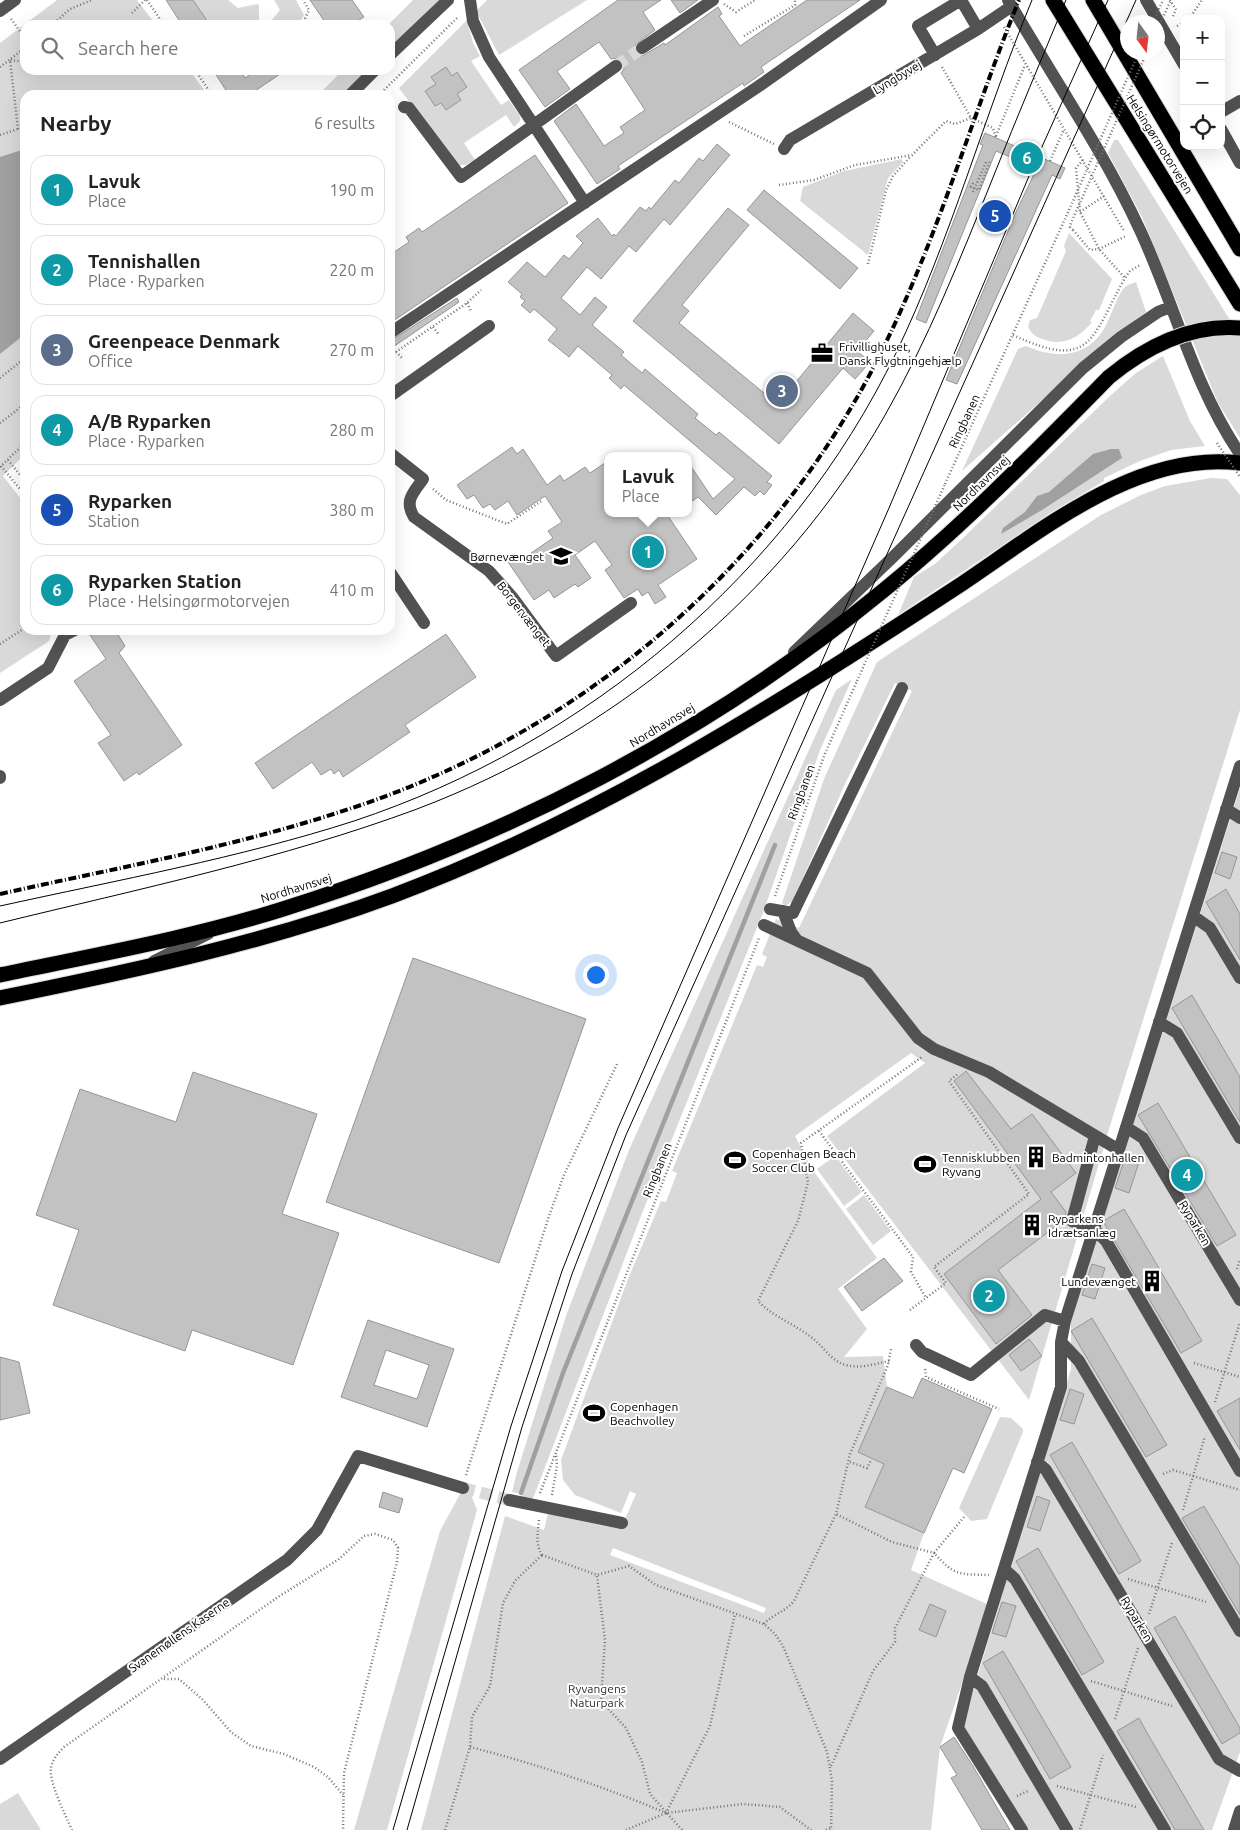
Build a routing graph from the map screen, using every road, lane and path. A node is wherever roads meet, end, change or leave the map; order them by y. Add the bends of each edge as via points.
1 (14, 0) edge
2 (92, 0) edge
3 (146, 0) edge
4 (303, 0) edge
5 (448, 0) edge
6 (713, 0) edge
7 (722, 0) edge
8 (754, 0) edge
9 (795, 0) edge
10 (882, 0) edge
11 (1053, 0) edge
12 (1093, 0) edge
13 (1146, 0) edge
14 (1163, 0) edge
15 (1171, 0) edge
16 (1202, 0) edge
17 (470, 2) edge
18 (1010, 3) edge
19 (2, 10) edge
20 (132, 13) dead end
21 (1156, 15) edge
22 (1164, 15) edge
23 (1192, 15) edge
24 (997, 16) junction
25 (58, 20) edge
26 (160, 20) edge
27 (305, 20) edge
28 (978, 29) junction
29 (20, 32) edge
30 (744, 36) dead end
31 (642, 48) tunnel mouth
32 (20, 51) edge
33 (395, 51) edge
34 (935, 54) junction
35 (10, 60) junction
36 (1135, 60) edge
37 (1142, 60) edge
38 (1181, 60) edge
39 (20, 61) edge
40 (1026, 64) junction
41 (616, 66) tunnel mouth
42 (0, 67) edge
43 (198, 75) edge
44 (370, 75) edge
45 (209, 90) edge
46 (355, 90) edge
47 (384, 90) edge
48 (1240, 101) edge
49 (404, 107) dead end
50 (1225, 110) edge
51 (971, 118) junction
52 (726, 122) dead end
53 (533, 126) junction
54 (1064, 129) junction
55 (18, 130) joint
56 (0, 135) edge
57 (1225, 136) edge
58 (784, 149) joint
59 (912, 155) junction
60 (989, 160) dead end
61 (1083, 160) junction
62 (1050, 161) dead end
63 (1240, 163) edge
64 (973, 183) dead end
65 (779, 185) dead end
66 (1104, 196) junction
67 (585, 203) junction
68 (1080, 212) junction
69 (1126, 236) junction
70 (1129, 241) dead end
71 (1240, 249) edge
72 (1099, 250) junction
73 (868, 264) dead end
74 (1140, 265) dead end
75 (1125, 278) junction
76 (483, 288) dead end
77 (467, 303) junction
78 (1240, 304) edge
79 (1170, 307) junction
80 (471, 311) dead end
81 (489, 326) dead end
82 (433, 327) junction
83 (1240, 328) edge
84 (395, 329) edge
85 (439, 335) dead end
86 (1013, 335) junction
87 (396, 352) joint
88 (402, 358) dead end
89 (20, 362) edge
90 (0, 378) edge
91 (395, 392) edge
92 (20, 408) edge
93 (0, 423) edge
94 (1217, 443) dead end
95 (20, 448) edge
96 (1236, 449) edge
97 (395, 457) edge
98 (8, 460) junction
99 (1240, 462) edge
100 (1, 466) edge
101 (20, 475) edge
102 (1240, 477) edge
103 (423, 479) junction
104 (20, 489) edge
105 (543, 500) dead end
106 (395, 579) edge
107 (631, 603) dead end
108 (424, 622) dead end
109 (20, 631) edge
110 (67, 635) edge
111 (0, 644) edge
112 (769, 676) junction
113 (902, 688) dead end
114 (0, 700) edge
115 (1240, 766) edge
116 (1226, 809) junction
117 (1240, 818) edge
118 (777, 910) junction
119 (1193, 916) junction
120 (764, 925) joint
121 (223, 926) junction
122 (799, 942) junction
123 (137, 946) junction
124 (182, 947) junction
125 (228, 947) junction
126 (142, 968) junction
127 (0, 975) edge
128 (1240, 978) edge
129 (0, 998) edge
130 (1159, 1022) junction
131 (934, 1049) junction
132 (618, 1062) dead end
133 (971, 1065) junction
134 (1126, 1127) junction
135 (819, 1131) junction
136 (1096, 1136) junction
137 (1240, 1138) edge
138 (1119, 1150) junction
139 (1094, 1229) junction
140 (926, 1298) junction
141 (1240, 1300) edge
142 (910, 1310) dead end
143 (1065, 1321) junction
144 (1240, 1322) edge
145 (1061, 1342) junction
146 (919, 1349) joint
147 (891, 1350) dead end
148 (1173, 1357) junction
149 (889, 1361) junction
150 (1224, 1372) junction
151 (1240, 1377) edge
152 (999, 1409) dead end
153 (1210, 1418) junction
154 (556, 1452) junction
155 (870, 1460) dead end
156 (850, 1462) junction
157 (1037, 1462) junction
158 (1240, 1471) edge
159 (1193, 1475) junction
160 (1150, 1478) junction
161 (462, 1488) joint
162 (1240, 1490) edge
163 (509, 1500) tunnel mouth
164 (541, 1507) junction
165 (836, 1514) junction
166 (964, 1517) dead end
167 (622, 1522) dead end
168 (1178, 1526) junction
169 (934, 1553) junction
170 (542, 1555) junction
171 (1003, 1571) junction
172 (1110, 1574) junction
173 (597, 1575) junction
174 (1158, 1587) junction
175 (1227, 1609) junction
176 (735, 1614) junction
177 (764, 1624) junction
178 (1143, 1630) junction
179 (1240, 1631) edge
180 (1074, 1676) junction
181 (970, 1677) junction
182 (162, 1679) junction
183 (1124, 1691) junction
184 (1193, 1713) junction
185 (1109, 1737) junction
186 (470, 1747) junction
187 (0, 1760) edge
188 (830, 1768) junction
189 (1240, 1771) edge
190 (1041, 1786) junction
191 (1091, 1795) junction
192 (343, 1796) junction
193 (1005, 1802) junction
194 (1240, 1811) edge
195 (1154, 1812) junction
196 (666, 1813) junction
197 (831, 1829) edge
198 (72, 1830) edge
199 (343, 1830) edge
200 (445, 1830) edge
201 (626, 1830) edge
202 (682, 1830) edge
203 (811, 1830) edge
204 (826, 1830) edge
205 (1022, 1830) edge
206 (1067, 1830) edge
207 (1080, 1830) edge
208 (1165, 1830) edge
209 (1234, 1830) edge

1 - 19 street
2 - 25 path via 70,9
3 - 20 path
3 - 26 path
4 - 27 path via 310,10
5 - 33 street
6 - 31 street
7 - 8 path via 736,12
9 - 30 path via 795,5
10 - 67 street
11 - 78 highway, Helsingørmotorvejen
12 - 71 highway
13 - 38 street
14 - 21 path, bridge
15 - 22 path, bridge
16 - 23 path
17 - 47 path
17 - 53 street via 473,21 489,57
18 - 24 street, Lyngbyvej
18 - 79 street via 1140,228
19 - 29 path
24 - 28 street, Lyngbyvej
24 - 40 path
28 - 34 street, Lyngbyvej
28 - 34 street via 961,0 918,26
32 - 35 path
34 - 51 path
34 - 58 street, Lyngbyvej via 790,140
35 - 39 path
35 - 42 path
35 - 55 path
36 - 86 path, Ringbanen, bridge
37 - 72 path, bridge via 1070,227 1090,250
40 - 51 path via 996,138 993,128
40 - 54 path
41 - 53 street
43 - 45 path
44 - 46 street
48 - 50 street
49 - 53 street via 409,108 462,177
51 - 59 path via 955,124 946,121
52 - 58 path
53 - 67 street
54 - 61 path
54 - 62 path
55 - 56 path
57 - 63 street
59 - 65 path via 855,165 814,180
59 - 73 path via 893,176 886,190
60 - 64 path via 974,190 971,187
61 - 66 path
61 - 68 path via 1076,168
66 - 68 path
66 - 69 path
67 - 84 street
68 - 72 path
69 - 70 path
69 - 72 path
72 - 75 path
74 - 75 path
75 - 86 path via 1093,337 1077,348 1048,350
76 - 77 path
77 - 80 path
77 - 82 path
79 - 96 street via 1196,376
79 - 112 street via 1121,337 1083,368
81 - 91 street
82 - 85 path
82 - 87 path
83 - 112 highway, Nordhavnsvej, bridge via 1200,330 1169,339 1140,354 1109,377 924,557 875,598
86 - 118 path, Ringbanen, bridge via 824,756
87 - 88 path
89 - 90 path
92 - 93 path
94 - 102 path, bridge
95 - 98 path
97 - 103 street
98 - 100 path
98 - 101 path
99 - 125 highway via 1194,461 1163,468 1099,495 845,662 634,786 546,830 450,874 333,916
100 - 104 path
103 - 105 path via 446,500 507,524
103 - 107 street, Borgervænget via 409,498 409,508 414,517 489,571 556,656
106 - 108 street
109 - 111 path
110 - 114 street via 48,668
112 - 121 highway, Nordhavnsvej via 662,744 541,808 403,868
113 - 118 street via 793,913
115 - 116 street
116 - 117 street
116 - 119 street
118 - 122 street
119 - 128 street via 1210,928
119 - 130 street
120 - 122 street
120 - 154 path, Ringbanen
121 - 123 highway, Nordhavnsvej
121 - 124 street
122 - 131 street via 867,973 918,1038
123 - 124 street
123 - 127 highway, Nordhavnsvej
124 - 125 street
124 - 126 street
125 - 126 highway
126 - 129 highway
130 - 134 street
130 - 137 street via 1177,1033
131 - 133 street
131 - 135 path
132 - 161 path via 564,1175
133 - 136 street via 989,1072
133 - 140 path via 949,1081 1029,1194 934,1267 946,1282
134 - 138 street
134 - 141 street, Ryparken via 1142,1138
135 - 140 path via 913,1257 911,1272
135 - 149 path via 801,1143 808,1182 800,1213 758,1301 794,1324 831,1357 846,1365 866,1366
136 - 138 street
136 - 139 street via 1072,1221
138 - 139 street
139 - 143 street
139 - 148 street via 1106,1241
140 - 142 path
143 - 145 street
143 - 146 street via 1046,1315 971,1375
144 - 150 path
145 - 157 street via 1060,1387
145 - 160 street via 1079,1361
146 - 152 path via 926,1377
147 - 149 path
148 - 150 path
148 - 153 street
149 - 156 path via 850,1454
150 - 151 path
150 - 153 path
153 - 158 street
153 - 159 path
154 - 164 path, Ringbanen
154 - 164 path via 553,1493
155 - 156 path via 867,1468
156 - 165 path
157 - 171 street
157 - 172 street, Ryparken via 1046,1470
159 - 160 path via 1173,1470
159 - 162 path
159 - 168 path
160 - 168 street
161 - 187 street, Svanemøllens Kaserne via 358,1456 317,1530 287,1560
163 - 164 street
164 - 167 street
164 - 170 path via 538,1549
165 - 169 path via 892,1542
165 - 177 path via 794,1601 787,1610 771,1616
166 - 169 path
168 - 174 path
168 - 175 street
169 - 171 path via 959,1574
169 - 188 path via 896,1628 895,1642 873,1671
170 - 173 path
170 - 186 path via 515,1581 503,1603 490,1686 472,1717
171 - 180 street via 1015,1579
171 - 181 street
172 - 174 path
172 - 178 street, Ryparken
173 - 176 path via 629,1566 656,1585
173 - 196 path via 605,1640 601,1701 626,1728 642,1762 650,1794
174 - 175 path
174 - 178 path
175 - 179 street
176 - 177 path
176 - 196 path via 710,1726
177 - 188 path via 784,1646 827,1752
178 - 183 path
178 - 184 street, Ryparken
180 - 183 path
180 - 185 street
181 - 190 street via 982,1686
181 - 193 street via 958,1728
182 - 192 path via 179,1679 231,1732 251,1746 284,1754 314,1767 328,1777
182 - 192 path via 278,1597 339,1559 364,1536 375,1534 393,1540 398,1548 397,1562 344,1772
182 - 198 path via 64,1747 54,1758 51,1769 58,1798
183 - 184 path
183 - 185 path
184 - 189 street, Ryparken via 1219,1759
185 - 191 path
185 - 195 street
186 - 196 path via 526,1761 606,1788
186 - 200 path
188 - 197 path
190 - 191 path via 1046,1783
190 - 193 path
190 - 206 street
191 - 195 path
191 - 207 path
192 - 199 path
193 - 205 street
194 - 209 street
195 - 208 street
196 - 201 path
196 - 202 path
196 - 203 path via 743,1804 780,1806
197 - 204 path

